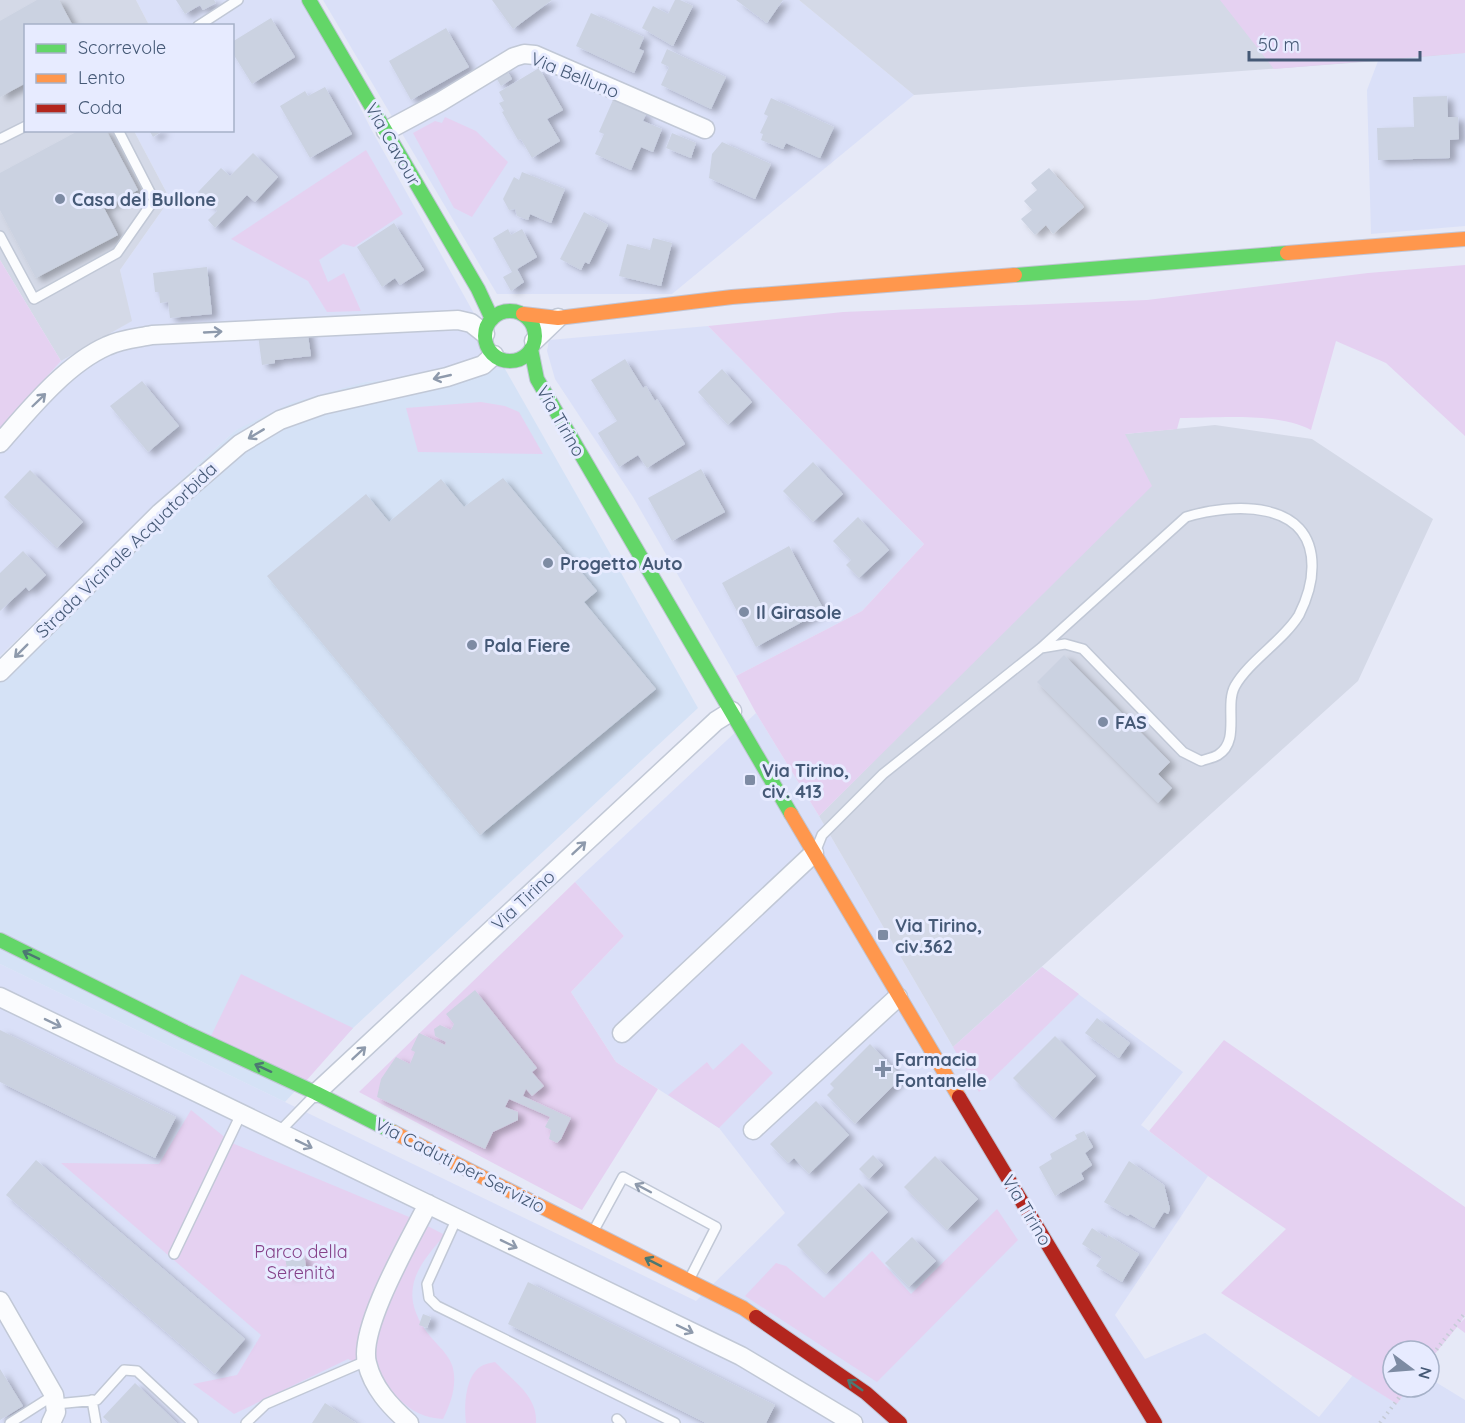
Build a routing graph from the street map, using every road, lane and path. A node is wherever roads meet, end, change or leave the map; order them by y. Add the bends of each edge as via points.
1 (238, 0) edge
2 (309, 0) edge
3 (201, 24) edge
4 (24, 127) edge
5 (705, 129) dead end
6 (386, 131) junction
7 (119, 132) edge
8 (0, 139) edge
9 (0, 236) edge
10 (1465, 239) edge
11 (478, 288) junction
12 (518, 313) junction
13 (558, 318) junction
14 (488, 327) junction
15 (533, 345) junction
16 (494, 355) junction
17 (514, 360) junction
18 (537, 379) junction
19 (0, 443) edge
20 (1041, 648) junction
21 (0, 672) edge
22 (732, 711) junction
23 (814, 853) junction
24 (0, 940) edge
25 (0, 997) edge
26 (898, 997) junction
27 (622, 1033) dead end
28 (316, 1093) junction
29 (241, 1114) junction
30 (753, 1130) dead end
31 (279, 1132) junction
32 (428, 1204) junction
33 (457, 1218) junction
34 (593, 1232) junction
35 (174, 1254) dead end
36 (689, 1281) junction
37 (0, 1301) edge
38 (1465, 1312) edge
39 (1441, 1343) edge
40 (366, 1361) junction
41 (1398, 1399) edge
42 (55, 1400) junction
43 (92, 1400) junction
44 (10, 1423) edge
45 (51, 1423) edge
46 (96, 1423) edge
47 (193, 1423) edge
48 (246, 1423) edge
49 (408, 1423) edge
50 (675, 1423) edge
51 (853, 1423) edge
52 (900, 1423) edge
53 (1155, 1423) edge
54 (1380, 1423) edge

1 - 3 lane
2 - 6 street, Via Cavour
4 - 8 lane
5 - 6 street, Via Belluno via 535,55 524,54
6 - 11 street, Via Cavour
7 - 9 lane via 154,200 117,253 34,299
10 - 13 street via 743,296
11 - 12 street, Via Cavour
11 - 14 street, Via Cavour
12 - 13 street
12 - 14 street via 498,314
12 - 15 street via 533,326
13 - 15 street
14 - 16 street via 486,342
19 -> 14 street via 68,372 95,351 128,339 458,320
15 - 17 street via 527,354
15 - 18 street, Via Tirino
16 - 17 street
16 -> 21 street, Strada Vicinale Acquatorbida via 479,367 322,405 280,420 240,444 160,513
17 - 18 street, Via Tirino
18 - 22 street, Via Tirino
20 - 20 lane via 1186,517 1235,507 1262,510 1286,517 1306,537 1312,557 1308,596 1298,617 1235,686 1230,700 1227,744 1219,754 1200,761 1183,752 1083,649 1065,645
20 - 23 lane via 883,774 822,835
22 - 23 street, Via Tirino
28 -> 22 street, Via Tirino via 716,721
23 - 26 street, Via Tirino
23 - 27 street
28 -> 24 street, Via Caduti per Servizio
25 -> 29 street
26 - 30 street
26 - 53 street, Via Tirino
28 - 31 lane
28 - 34 street, Via Caduti per Servizio
29 - 31 street
29 - 35 lane
31 -> 32 street
32 - 33 street
32 - 40 street via 379,1303 367,1342
33 - 50 lane via 427,1284 429,1298 437,1306
33 -> 51 street via 741,1356
36 -> 34 street, Via Caduti per Servizio
36 -> 34 lane via 716,1227 622,1177
52 -> 36 street, Via Caduti per Servizio via 866,1393 743,1308
37 - 42 street
38 - 39 path
40 - 48 lane via 266,1404
40 - 49 street via 377,1389
41 - 54 path
42 - 43 lane
42 - 44 lane
42 - 45 street
43 - 46 lane
43 - 47 lane via 97,1400 124,1370 137,1371

